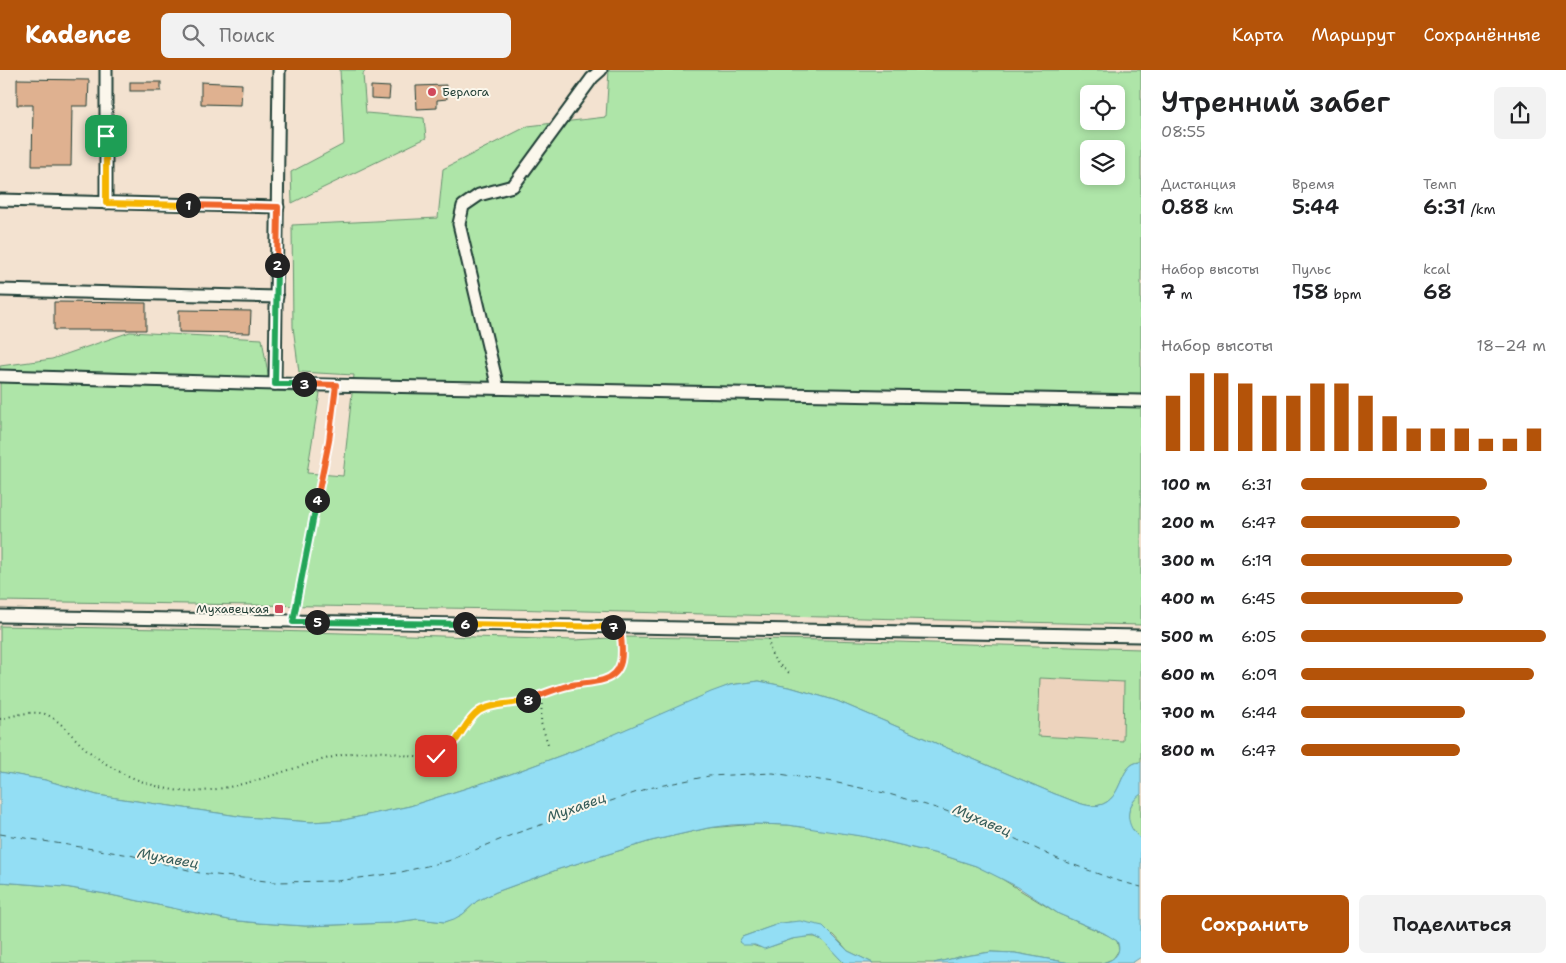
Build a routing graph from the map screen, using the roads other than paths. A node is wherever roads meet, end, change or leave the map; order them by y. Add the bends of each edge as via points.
1 (106, 70) edge
2 (279, 70) edge
3 (601, 70) edge
4 (0, 200) edge
5 (106, 203) junction
6 (278, 207) junction
7 (0, 290) edge
8 (276, 297) junction
9 (0, 376) edge
10 (275, 384) junction
11 (498, 388) junction
12 (1141, 401) edge
13 (0, 616) edge
14 (1141, 636) edge

1 - 5 street
2 - 6 street
3 - 11 street via 513,186 479,195 463,206 459,224
4 - 5 street
5 - 6 street
6 - 8 street
7 - 8 street
8 - 10 street
9 - 10 street
10 - 11 street
11 - 12 street
13 - 14 street

